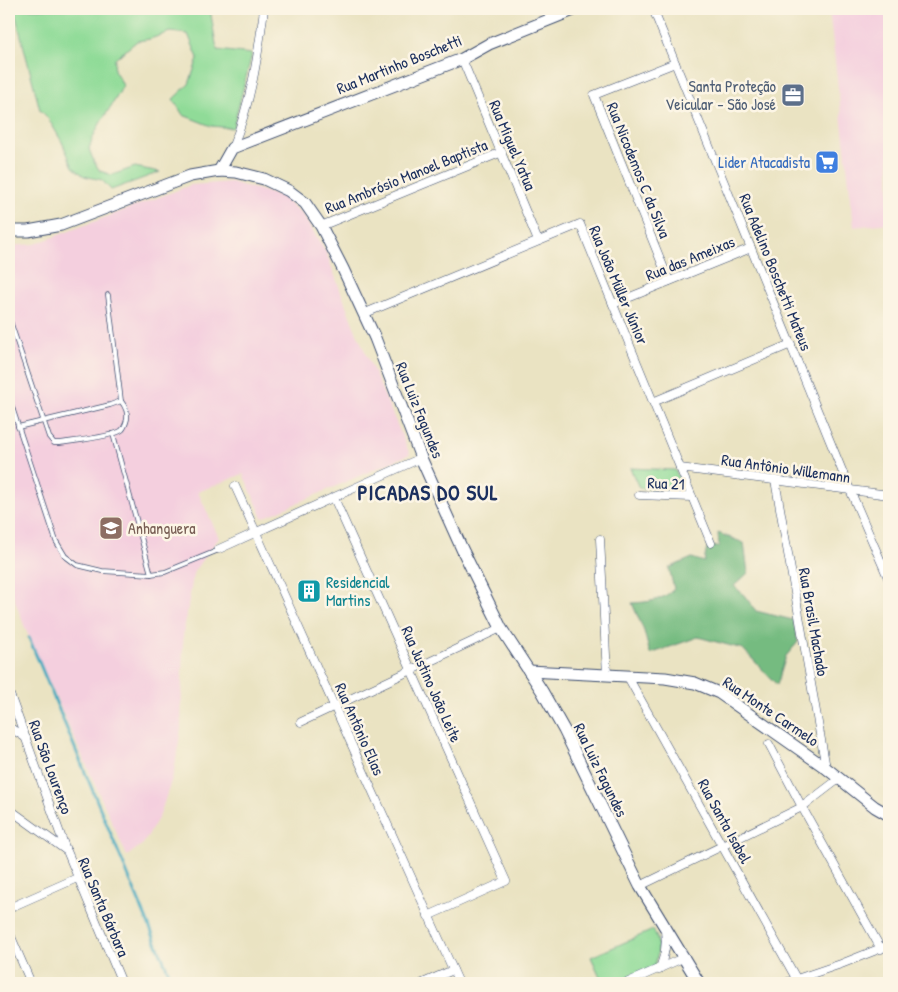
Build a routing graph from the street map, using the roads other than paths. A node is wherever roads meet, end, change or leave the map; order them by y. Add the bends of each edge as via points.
1 (264, 9) edge
2 (576, 9) edge
3 (653, 9) edge
4 (462, 59) junction
5 (675, 63) junction
6 (232, 148) junction
7 (502, 152) junction
8 (220, 171) junction
9 (321, 226) junction
10 (9, 230) edge
11 (538, 241) junction
12 (751, 248) junction
13 (669, 281) junction
14 (108, 295) dead end
15 (613, 304) junction
16 (364, 314) junction
17 (9, 318) edge
18 (791, 344) junction
19 (9, 398) edge
20 (121, 401) junction
21 (653, 402) junction
22 (44, 422) junction
23 (18, 427) junction
24 (113, 434) junction
25 (421, 458) junction
26 (680, 468) junction
27 (775, 480) junction
28 (235, 486) dead end
29 (850, 490) junction
30 (889, 495) edge
31 (639, 496) dead end
32 (692, 497) junction
33 (334, 498) junction
34 (256, 533) junction
35 (600, 539) dead end
36 (711, 543) dead end
37 (219, 549) joint
38 (151, 574) junction
39 (889, 580) edge
40 (501, 628) junction
41 (412, 671) junction
42 (529, 671) junction
43 (607, 675) junction
44 (628, 677) junction
45 (9, 692) edge
46 (334, 707) junction
47 (302, 722) dead end
48 (9, 727) edge
49 (26, 738) junction
50 (769, 744) dead end
51 (826, 768) junction
52 (840, 778) junction
53 (802, 807) junction
54 (9, 809) edge
55 (889, 814) edge
56 (723, 845) junction
57 (67, 851) junction
58 (77, 878) junction
59 (640, 886) junction
60 (9, 908) edge
61 (428, 916) junction
62 (665, 928) junction
63 (9, 932) edge
64 (889, 945) edge
65 (881, 949) junction
66 (685, 957) junction
67 (453, 970) junction
68 (659, 970) junction
69 (797, 980) junction
70 (31, 983) edge
71 (122, 983) edge
72 (423, 983) edge
73 (459, 983) edge
74 (626, 983) edge
75 (699, 983) edge
76 (785, 983) edge

1 - 6 street via 250,95
2 - 4 main road, Rua Martinho Boschetti via 489,44
3 - 5 street, Rua Adelino Boschetti Mateus
4 - 6 main road, Rua Martinho Boschetti
4 - 7 street, Rua Miguel Yatua
5 - 12 street, Rua Adelino Boschetti Mateus
5 - 13 street, Rua Nicodemos C da Silva via 594,95
6 - 8 main road
7 - 9 street, Rua Ambrósio Manoel Baptista
7 - 11 street, Rua Miguel Yatua
8 - 9 main road, Rua Luiz Fagundes via 264,179 289,191 305,203
8 - 10 main road, Rua Luiz Fagundes via 190,176 61,225 28,231
9 - 16 main road, Rua Luiz Fagundes
11 - 15 street, Rua João Müller Júnior via 580,224
11 - 16 street, Rua João Müller Júnior
12 - 13 street, Rua das Ameixas
12 - 18 street, Rua Adelino Boschetti Mateus
13 - 15 street, Rua das Ameixas
14 - 20 lane
15 - 21 street, Rua João Müller Júnior
16 - 25 main road, Rua Luiz Fagundes
17 - 22 lane
18 - 21 street
18 - 29 street, Rua Adelino Boschetti Mateus
19 - 23 lane
20 - 22 lane
20 - 24 lane via 128,414 122,431
21 - 26 street, Rua João Müller Júnior
22 - 23 lane
22 - 24 lane via 54,443
23 - 38 lane via 56,541 65,556 77,565 94,569
24 - 38 lane
25 - 33 street
25 - 40 main road, Rua Luiz Fagundes
26 - 27 street, Rua Antônio Willemann
26 - 32 street, Rua João Müller Júnior
27 - 29 street, Rua Antônio Willemann
27 - 51 street, Rua Brasil Machado
28 - 34 street, Rua Antônio Elias
29 - 30 street, Rua Antônio Willemann
29 - 39 street, Rua Adelino Boschetti Mateus
31 - 32 street, Rua 21
32 - 36 street, Rua João Müller Júnior
33 - 34 street
33 - 41 street, Rua Justino João Leite
34 - 37 street
34 - 46 street, Rua Antônio Elias
35 - 43 street
37 - 38 lane via 165,572
40 - 41 street
40 - 42 main road, Rua Luiz Fagundes
41 - 46 street
41 - 61 street, Rua Justino João Leite via 506,881
42 - 43 main road, Rua Monte Carmelo
42 - 59 main road, Rua Luiz Fagundes via 564,730
43 - 44 main road, Rua Monte Carmelo
44 - 51 main road, Rua Monte Carmelo via 684,681 711,689 742,707
44 - 56 street, Rua Santa Isabel
45 - 49 street, Rua São Lourenço
46 - 47 street
46 - 61 street, Rua Antônio Elias
48 - 49 street
49 - 57 street, Rua São Lourenço
50 - 53 street
51 - 52 main road, Rua Monte Carmelo
52 - 53 street
52 - 55 main road, Rua Monte Carmelo via 875,807
53 - 56 street
53 - 65 street
54 - 57 street, Rua Santa Bárbara
56 - 59 street
56 - 69 street, Rua Santa Isabel
57 - 58 street, Rua Santa Bárbara
58 - 60 street
58 - 71 street, Rua Santa Bárbara
59 - 62 main road, Rua Luiz Fagundes
61 - 67 street, Rua Antônio Elias
62 - 66 main road, Rua Luiz Fagundes
62 - 68 street via 666,948
63 - 70 street
64 - 65 street
65 - 69 street
66 - 68 street
66 - 75 main road, Rua Luiz Fagundes
67 - 72 street
67 - 73 street, Rua Antônio Elias
68 - 74 street
69 - 76 street

